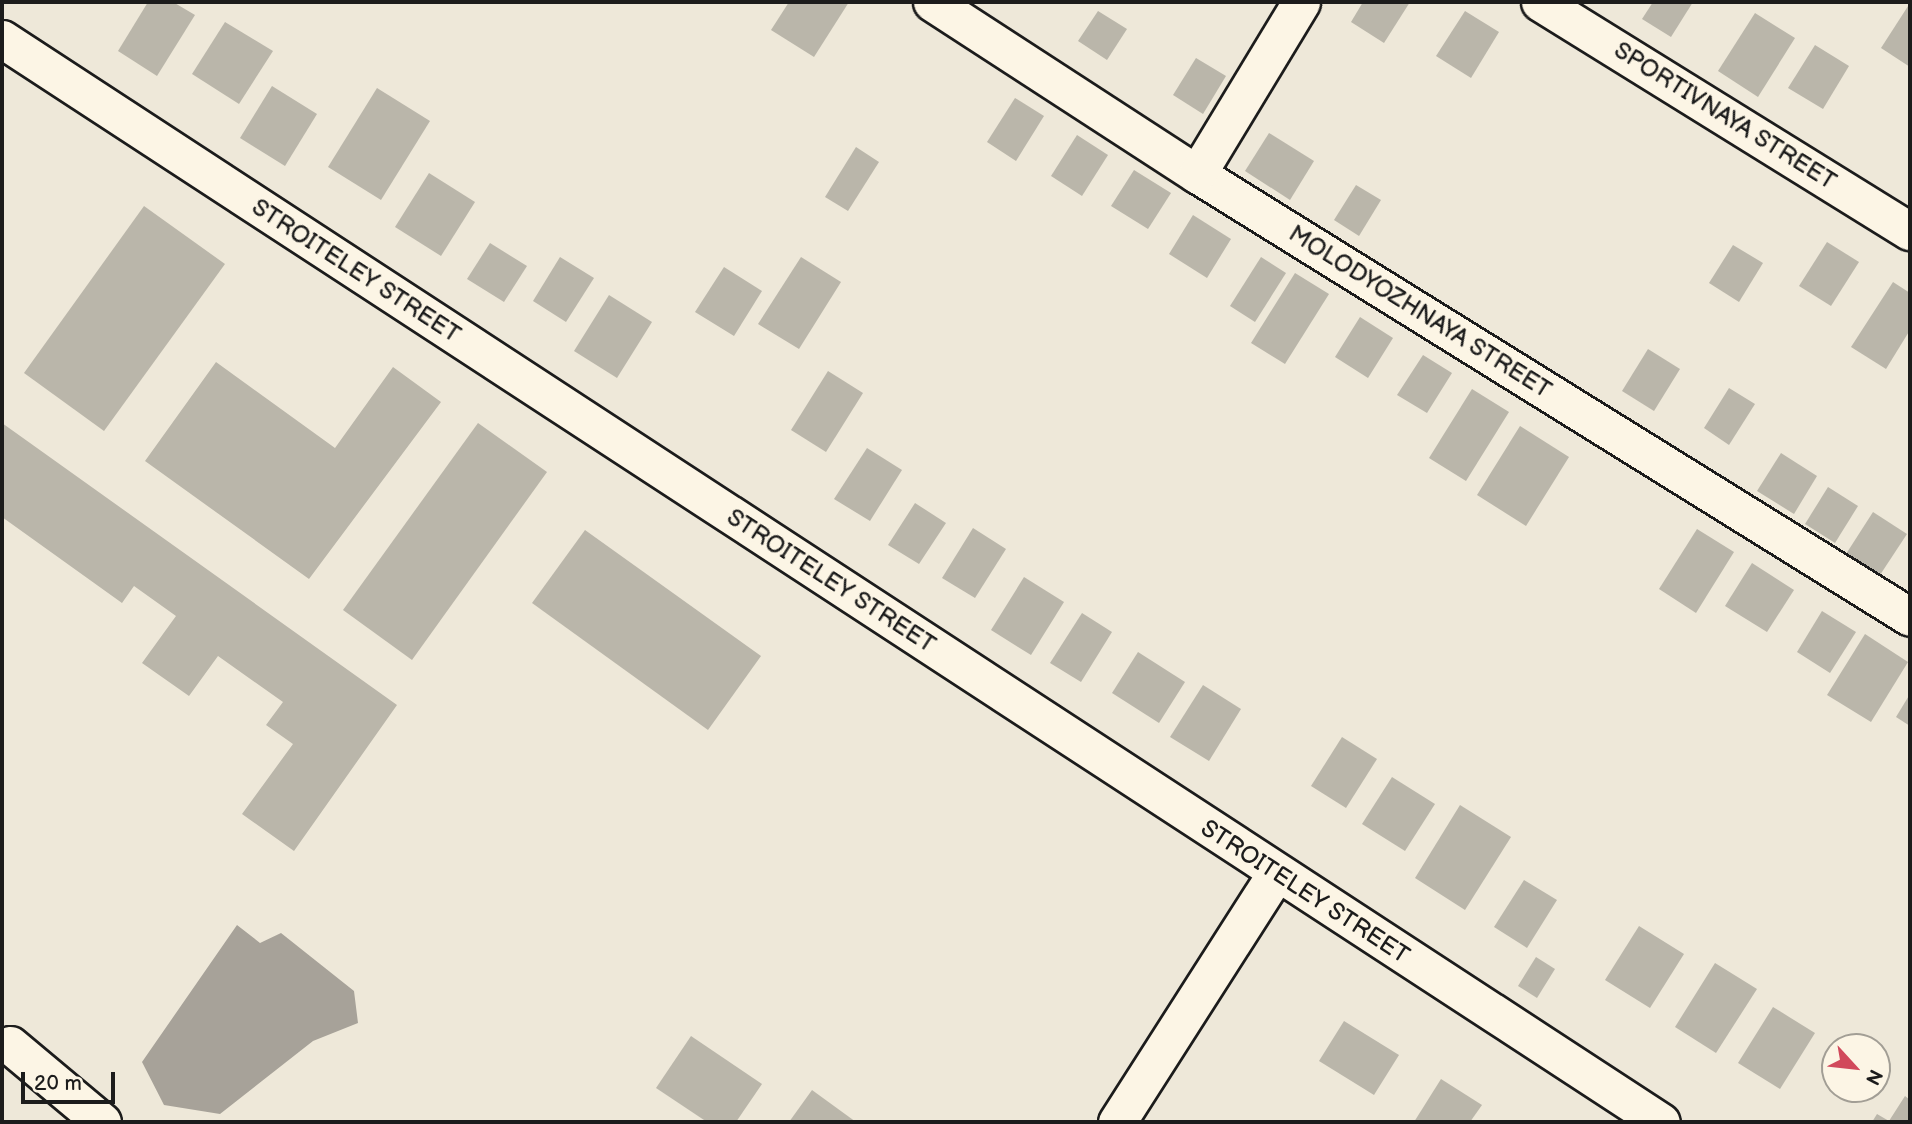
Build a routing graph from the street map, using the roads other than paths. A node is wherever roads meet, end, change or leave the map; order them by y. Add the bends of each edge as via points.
1 (932, 2) edge
2 (1301, 2) edge
3 (1540, 2) edge
4 (2, 39) edge
5 (1197, 174) junction
6 (1910, 231) edge
7 (1910, 617) edge
8 (1276, 873) junction
9 (10, 1045) dead end
10 (102, 1122) edge
11 (1117, 1122) edge
12 (1661, 1122) edge

1 - 5 street, MOLODYOZHNAYA STREET
2 - 5 street
3 - 6 street, SPORTIVNAYA STREET
4 - 8 street, STROITELEY STREET
5 - 7 street, MOLODYOZHNAYA STREET
8 - 11 street
8 - 12 street, STROITELEY STREET
9 - 10 street

